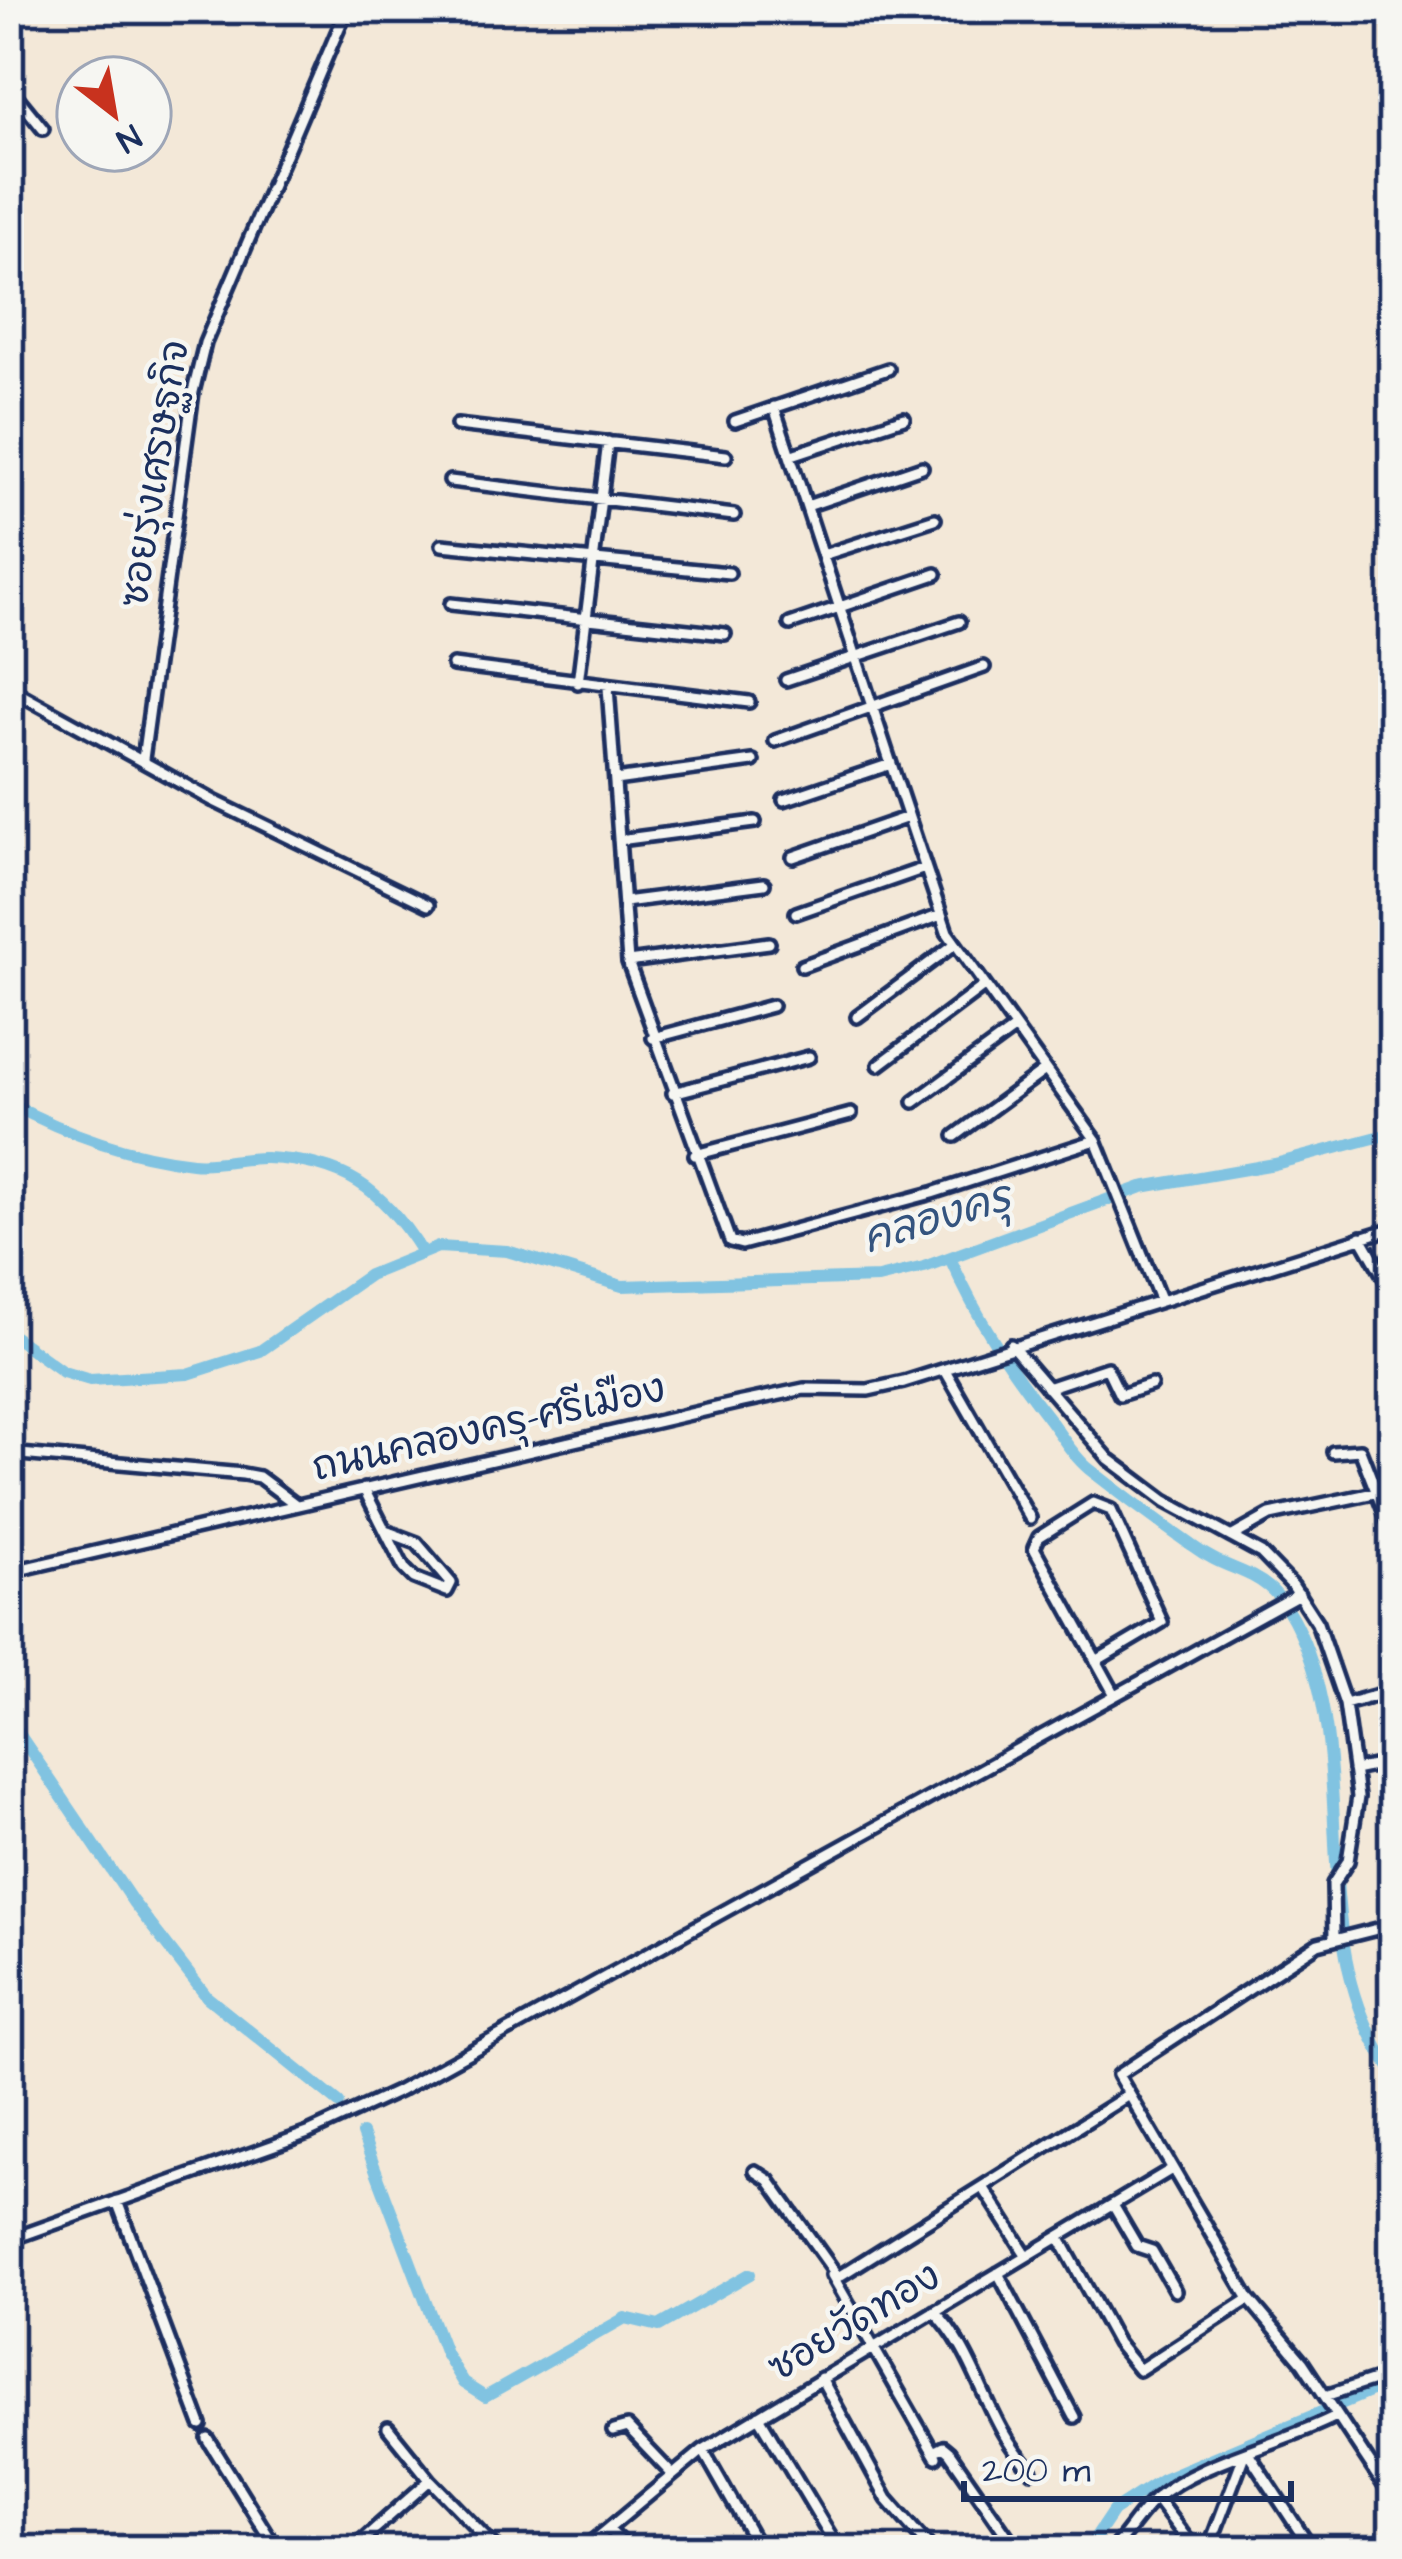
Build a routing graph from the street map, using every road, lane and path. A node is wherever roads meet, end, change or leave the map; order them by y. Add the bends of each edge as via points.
1 (347, 9) edge
2 (9, 87) edge
3 (43, 129) dead end
4 (888, 369) dead end
5 (774, 407) junction
6 (904, 418) dead end
7 (735, 421) dead end
8 (457, 425) dead end
9 (608, 442) junction
10 (792, 455) junction
11 (726, 456) dead end
12 (922, 467) dead end
13 (450, 481) dead end
14 (600, 500) junction
15 (807, 506) junction
16 (734, 514) dead end
17 (934, 519) dead end
18 (442, 545) dead end
19 (823, 555) junction
20 (592, 560) junction
21 (729, 574) dead end
22 (936, 574) dead end
23 (451, 604) dead end
24 (839, 608) junction
25 (586, 619) junction
26 (959, 622) dead end
27 (790, 624) dead end
28 (725, 634) dead end
29 (856, 656) junction
30 (453, 664) dead end
31 (984, 667) dead end
32 (786, 680) dead end
33 (578, 683) junction
34 (9, 688) edge
35 (608, 688) junction
36 (749, 702) dead end
37 (874, 706) junction
38 (775, 741) dead end
39 (142, 759) junction
40 (753, 761) dead end
41 (891, 764) junction
42 (615, 780) junction
43 (784, 800) dead end
44 (908, 817) junction
45 (755, 823) dead end
46 (619, 840) junction
47 (793, 857) dead end
48 (925, 868) junction
49 (764, 884) dead end
50 (624, 902) junction
51 (428, 905) dead end
52 (796, 913) dead end
53 (941, 915) junction
54 (769, 943) dead end
55 (955, 944) junction
56 (628, 962) junction
57 (802, 966) dead end
58 (984, 986) junction
59 (772, 1006) dead end
60 (857, 1017) dead end
61 (1014, 1029) junction
62 (653, 1038) junction
63 (809, 1057) dead end
64 (878, 1065) dead end
65 (1046, 1070) junction
66 (673, 1094) junction
67 (914, 1102) dead end
68 (851, 1114) dead end
69 (956, 1136) dead end
70 (1096, 1140) junction
71 (695, 1155) junction
72 (1393, 1228) edge
73 (1361, 1238) junction
74 (1393, 1293) edge
75 (1160, 1299) junction
76 (1008, 1345) junction
77 (945, 1370) junction
78 (1151, 1385) dead end
79 (1047, 1388) junction
80 (1333, 1452) dead end
81 (9, 1453) edge
82 (364, 1489) junction
83 (1393, 1489) edge
84 (1377, 1492) junction
85 (295, 1504) junction
86 (1030, 1518) dead end
87 (388, 1532) junction
88 (1393, 1534) edge
89 (1231, 1537) junction
90 (9, 1572) edge
91 (1295, 1595) junction
92 (1096, 1661) junction
93 (1393, 1691) edge
94 (1114, 1693) junction
95 (1345, 1704) junction
96 (1393, 1762) edge
97 (1354, 1770) junction
98 (1388, 1892) dead end
99 (1393, 1914) edge
100 (1393, 1925) edge
101 (1341, 1936) junction
102 (1127, 2096) junction
103 (1172, 2169) junction
104 (754, 2171) dead end
105 (983, 2187) junction
106 (118, 2200) junction
107 (1113, 2205) junction
108 (1060, 2237) junction
109 (9, 2240) edge
110 (1027, 2256) junction
111 (998, 2273) junction
112 (832, 2275) junction
113 (1174, 2291) dead end
114 (1250, 2300) junction
115 (934, 2311) junction
116 (873, 2347) junction
117 (821, 2378) junction
118 (1393, 2388) edge
119 (1331, 2406) junction
120 (759, 2416) junction
121 (1074, 2417) dead end
122 (201, 2426) dead end
123 (388, 2428) dead end
124 (613, 2431) dead end
125 (208, 2439) dead end
126 (703, 2450) junction
127 (1247, 2455) junction
128 (1032, 2471) dead end
129 (670, 2473) junction
130 (430, 2480) junction
131 (1156, 2498) junction
132 (1393, 2499) edge
133 (609, 2530) junction
134 (483, 2534) junction
135 (277, 2550) edge
136 (351, 2550) edge
137 (466, 2550) edge
138 (498, 2550) edge
139 (583, 2550) edge
140 (629, 2550) edge
141 (760, 2550) edge
142 (839, 2550) edge
143 (932, 2550) edge
144 (1017, 2550) edge
145 (1112, 2550) edge
146 (1195, 2550) edge
147 (1208, 2550) edge
148 (1312, 2550) edge

1 - 39 street, ซอยรุ่งเศรษฐกิจ via 205,343
2 - 3 street
4 - 5 street
5 - 7 street
5 - 10 street
6 - 10 street
8 - 9 street
9 - 11 street
9 - 14 street
10 - 15 street
12 - 15 street
13 - 14 street
14 - 16 street
14 - 20 street
15 - 19 street
17 - 19 street
18 - 20 street
19 - 24 street
20 - 21 street
20 - 25 street
22 - 24 street
23 - 25 street
24 - 27 street
24 - 29 street
25 - 28 street
25 - 33 street
26 - 29 street
29 - 32 street
29 - 37 street
30 - 33 street
31 - 37 street
33 - 35 street
34 - 39 street
35 - 36 street
35 - 42 street
37 - 38 street
37 - 41 street
39 - 51 street
40 - 42 street
41 - 43 street
41 - 44 street
42 - 46 street
44 - 47 street
44 - 48 street
45 - 46 street
46 - 50 street
48 - 52 street
48 - 53 street
49 - 50 street
50 - 56 street
53 - 55 street
53 - 57 street
54 - 56 street
55 - 58 street
55 - 60 street
56 - 62 street
58 - 61 street
58 - 64 street
59 - 62 street
61 - 65 street
61 - 67 street
62 - 66 street
63 - 66 street
65 - 69 street
65 - 70 street
66 - 71 street
68 - 71 street
70 - 71 street via 742,1244 722,1231
70 - 75 street
72 - 73 street, ถนนคลองครุ-ศรีเมือง
73 - 74 street
73 - 75 street, ถนนคลองครุ-ศรีเมือง
75 - 76 street, ถนนคลองครุ-ศรีเมือง
76 - 77 street, ถนนคลองครุ-ศรีเมือง
76 - 79 street
77 - 82 street, ถนนคลองครุ-ศรีเมือง via 868,1390 782,1394
77 - 86 street
78 - 79 street via 1120,1395 1107,1368
79 - 89 street via 1109,1459 1165,1502
80 - 84 street via 1358,1447
81 - 85 street via 243,1474
82 - 85 street, ถนนคลองครุ-ศรีเมือง
82 - 87 street
83 - 84 street
84 - 88 street
84 - 89 street via 1270,1516
85 - 90 street, ถนนคลองครุ-ศรีเมือง
87 - 87 street via 417,1543 452,1583 447,1591 414,1578
89 - 91 street via 1276,1567
91 - 94 street
91 - 95 street via 1317,1623
92 - 92 street via 1034,1548 1093,1504 1111,1510 1162,1622
92 - 94 street
93 - 95 street
94 - 106 street via 483,2046 308,2133
95 - 97 street
96 - 97 street
97 - 101 street via 1357,1821 1334,1884
98 - 99 street
100 - 101 street
101 - 102 street via 1123,2067
102 - 103 street
102 - 105 street
103 - 107 street, ซอยวัดทอง
103 - 114 street
104 - 112 street via 769,2180
105 - 110 street
105 - 112 street
106 - 109 street
106 - 122 street
107 - 108 street, ซอยวัดทอง
107 - 113 street
108 - 110 street, ซอยวัดทอง
108 - 114 street via 1139,2370
110 - 111 street, ซอยวัดทอง
111 - 115 street, ซอยวัดทอง
111 - 121 street
112 - 116 street
114 - 119 street
115 - 116 street, ซอยวัดทอง
115 - 128 street
116 - 117 street, ซอยวัดทอง
116 - 144 street via 935,2454 949,2452
117 - 120 street, ซอยวัดทอง
117 - 143 street via 887,2499
118 - 119 street via 1374,2380
119 - 127 street
119 - 132 street
120 - 126 street, ซอยวัดทอง
120 - 142 street
123 - 130 street
124 - 129 street via 636,2433
125 - 135 street
126 - 129 street, ซอยวัดทอง
126 - 141 street
127 - 131 street
127 - 147 street
127 - 148 street
129 - 133 street, ซอยวัดทอง
130 - 134 street
130 - 136 street
131 - 145 street
131 - 146 street
133 - 139 street, ซอยวัดทอง
133 - 140 street
134 - 137 street
134 - 138 street

